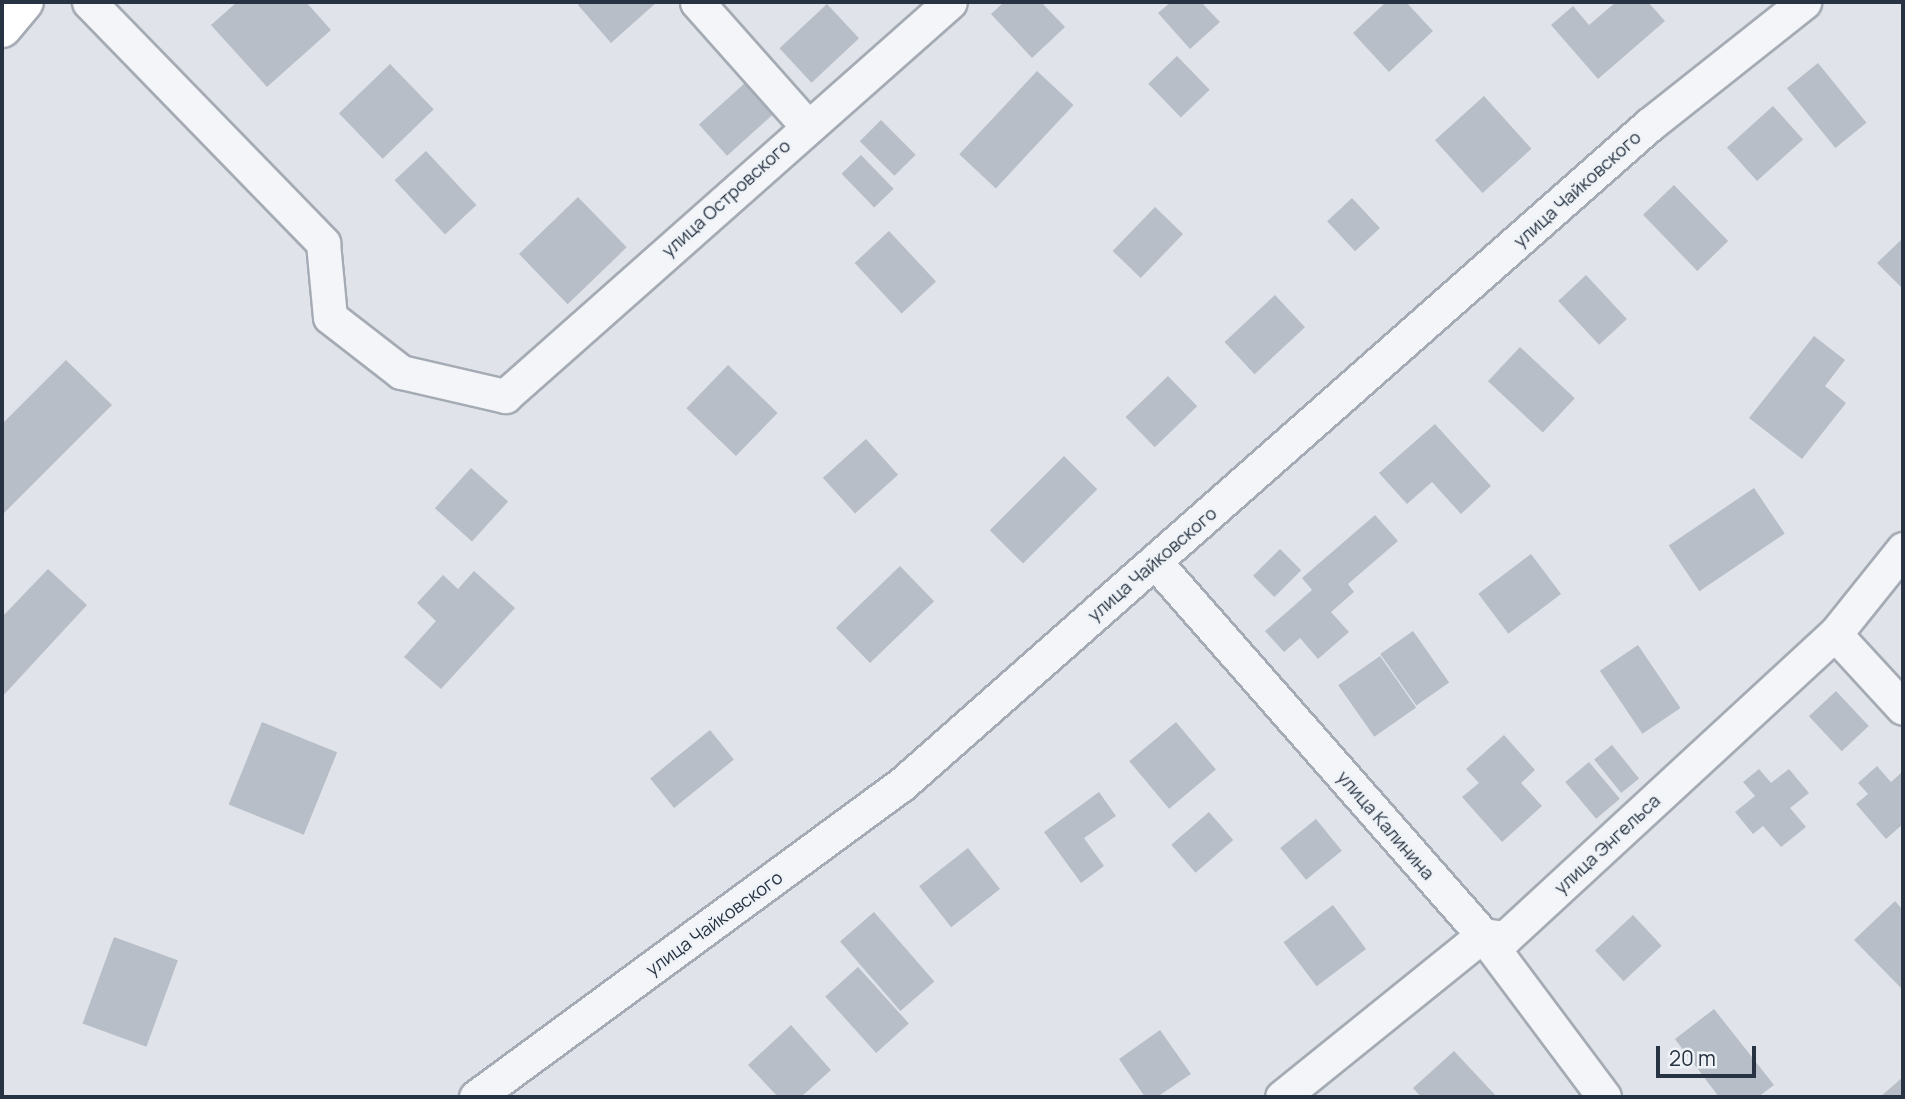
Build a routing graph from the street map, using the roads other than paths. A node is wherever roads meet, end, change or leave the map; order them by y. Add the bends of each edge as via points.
1 (24, 2) edge
2 (89, 2) edge
3 (697, 2) edge
4 (950, 2) edge
5 (1804, 2) edge
6 (2, 28) edge
7 (807, 126) junction
8 (1903, 549) edge
9 (1156, 563) junction
10 (1835, 634) junction
11 (1903, 708) edge
12 (1483, 935) junction
13 (485, 1095) edge
14 (1282, 1097) edge
15 (1604, 1097) edge

1 - 6 street
2 - 7 street, улица Островского via 323,243 330,317 401,372 505,396
3 - 7 street
4 - 7 street, улица Островского
5 - 9 street, улица Чайковского via 1649,125
8 - 10 street, улица Энгельса
9 - 12 street, улица Калинина
9 - 13 street, улица Чайковского via 902,784
10 - 11 street
10 - 12 street, улица Энгельса via 1505,939
12 - 14 street
12 - 15 street, улица Калинина

